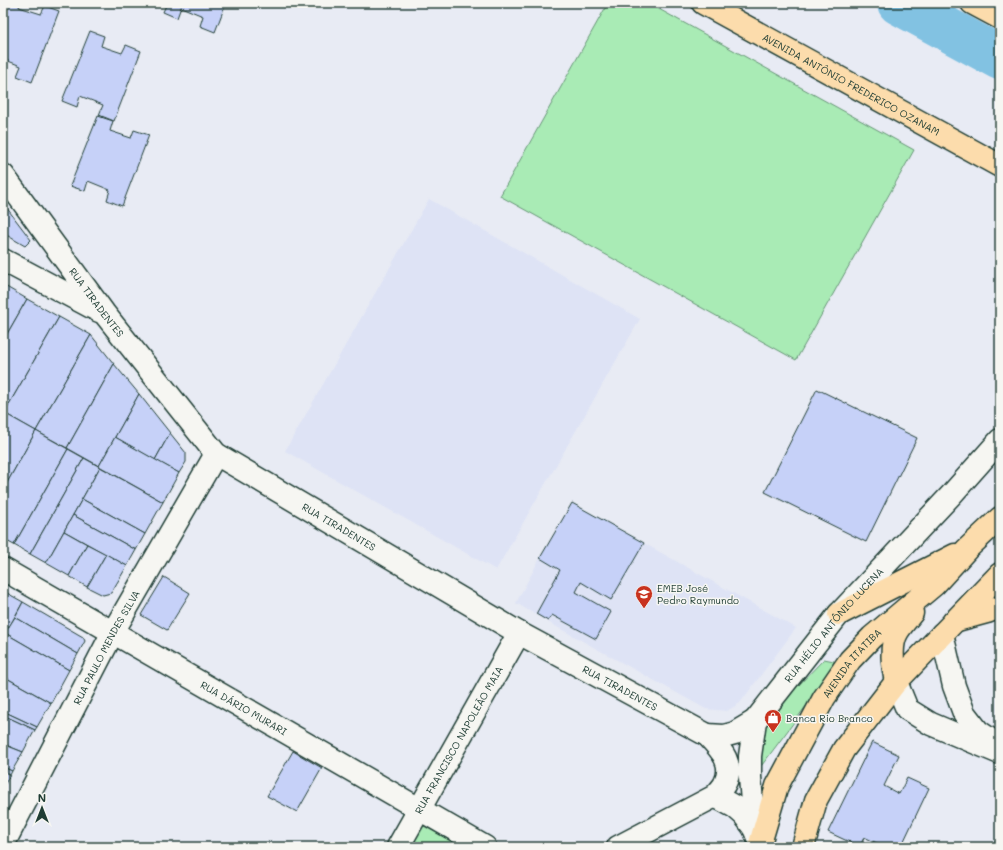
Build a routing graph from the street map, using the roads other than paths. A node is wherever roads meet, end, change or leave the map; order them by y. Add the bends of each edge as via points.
1 (703, 3) edge
2 (972, 3) edge
3 (1000, 18) edge
4 (1000, 166) edge
5 (3, 175) edge
6 (3, 260) edge
7 (104, 313) junction
8 (1000, 440) edge
9 (216, 454) junction
10 (1000, 518) edge
11 (967, 549) junction
12 (3, 569) edge
13 (1000, 574) edge
14 (934, 585) junction
15 (1000, 607) edge
16 (839, 614) junction
17 (948, 627) junction
18 (113, 632) junction
19 (519, 633) junction
20 (896, 682) junction
21 (754, 721) junction
22 (707, 736) junction
23 (1000, 746) edge
24 (1000, 753) edge
25 (715, 796) junction
26 (419, 809) junction
27 (758, 839) edge
28 (3, 845) edge
29 (398, 847) edge
30 (485, 847) edge
31 (618, 847) edge
32 (803, 847) edge

1 - 4 main road, AVENIDA ANTÔNIO FREDERICO OZANAM
2 - 3 main road
5 - 7 street, RUA TIRADENTES
6 - 7 street
7 - 9 street, RUA TIRADENTES
8 - 16 street, RUA HÉLIO ANTÔNIO LUCENA
9 - 18 street, RUA PAULO MENDES SILVA
9 - 19 street, RUA TIRADENTES
10 - 11 main road, AVENIDA ITATIBA
11 - 14 main road, AVENIDA ITATIBA
11 - 16 main road
12 - 18 street, RUA DÁRIO MURARI
13 - 17 main road
14 - 20 main road via 897,632 893,644 892,663
14 - 27 main road, AVENIDA ITATIBA via 872,637 850,660 824,698 777,786
15 - 17 main road
16 - 21 street, RUA HÉLIO ANTÔNIO LUCENA
17 - 20 main road
17 - 23 street via 954,686 964,714 978,731
18 - 26 street, RUA DÁRIO MURARI
18 - 28 street, RUA PAULO MENDES SILVA
19 - 22 street, RUA TIRADENTES
19 - 26 street, RUA FRANCISCO NAPOLEÃO MAIA
20 - 24 street via 906,709 931,724
20 - 32 main road via 844,749 819,793
21 - 22 street via 735,733
21 - 27 street via 750,777
22 - 25 street, RUA TIRADENTES via 723,753 727,762 725,784
25 - 27 street via 744,815
25 - 31 street
26 - 29 street, RUA FRANCISCO NAPOLEÃO MAIA
26 - 30 street, RUA DÁRIO MURARI

